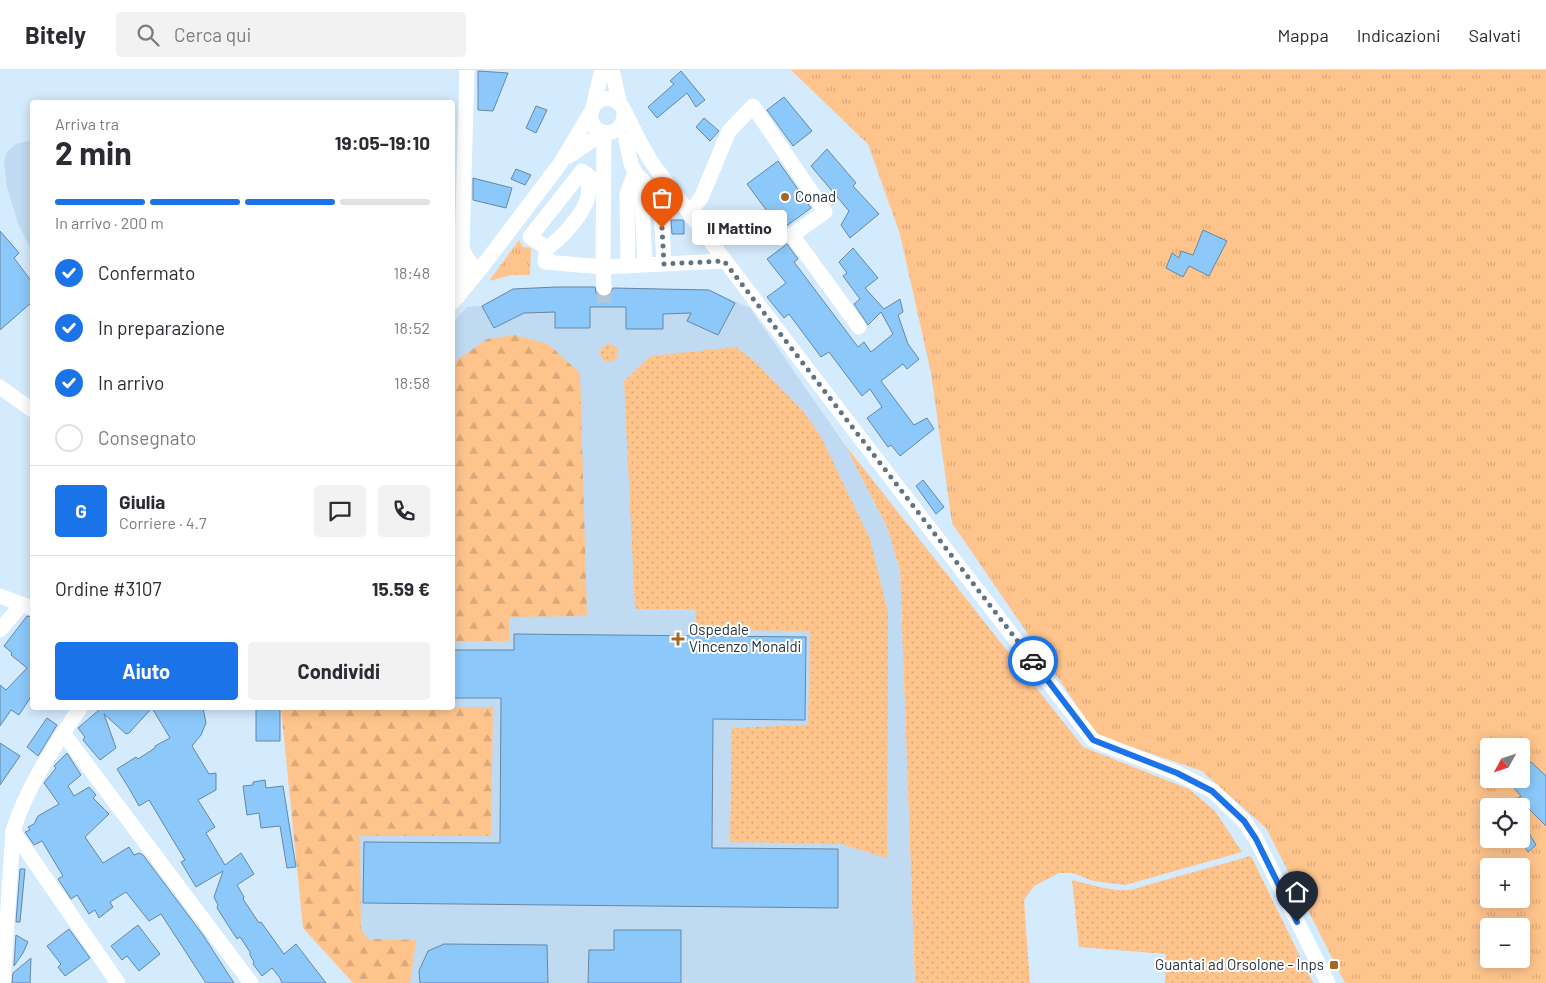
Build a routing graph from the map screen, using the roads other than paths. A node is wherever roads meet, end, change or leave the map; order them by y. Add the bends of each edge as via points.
1 (467, 70) edge
2 (602, 70) edge
3 (612, 70) edge
4 (622, 108) junction
5 (592, 109) junction
6 (607, 132) junction
7 (626, 140) junction
8 (646, 155) junction
9 (560, 164) junction
10 (638, 176) junction
11 (689, 213) junction
12 (462, 248) junction
13 (547, 248) junction
14 (724, 261) junction
15 (664, 264) junction
16 (645, 265) junction
17 (628, 266) junction
18 (603, 267) junction
19 (478, 272) junction
20 (604, 288) tunnel mouth
21 (455, 300) edge
22 (859, 327) dead end
23 (0, 387) edge
24 (30, 409) edge
25 (0, 596) edge
26 (27, 606) edge
27 (0, 630) edge
28 (79, 710) edge
29 (63, 732) junction
30 (14, 831) junction
31 (3, 983) edge
32 (118, 983) edge
33 (251, 983) edge
34 (1328, 983) edge

1 - 12 street
2 - 5 street
3 - 4 street
4 - 5 street via 607,99
4 - 6 street via 625,119 622,125
4 - 8 street
5 - 6 street via 593,125
5 - 9 street
6 - 7 street
6 - 9 street
6 - 18 street
7 - 8 street
7 - 10 street via 631,164
8 - 11 street
9 - 19 street
10 - 15 street via 654,192 661,206
10 - 16 street
10 - 17 street via 627,194
11 - 14 street
11 - 22 street via 701,198 729,131 753,106 825,212 792,236
12 - 19 street
12 - 21 street
13 - 13 street via 557,241 584,208 589,176 582,171 530,237
13 - 18 street via 544,262
14 - 15 street
14 - 34 street via 1093,740 1177,773 1212,791 1244,821
15 - 16 street
16 - 17 street
17 - 18 street
18 - 20 street
19 - 21 street
23 - 24 street
25 - 26 street
26 - 27 street
28 - 29 street
29 - 30 street via 31,786
29 - 33 street
30 - 31 street
30 - 32 street

